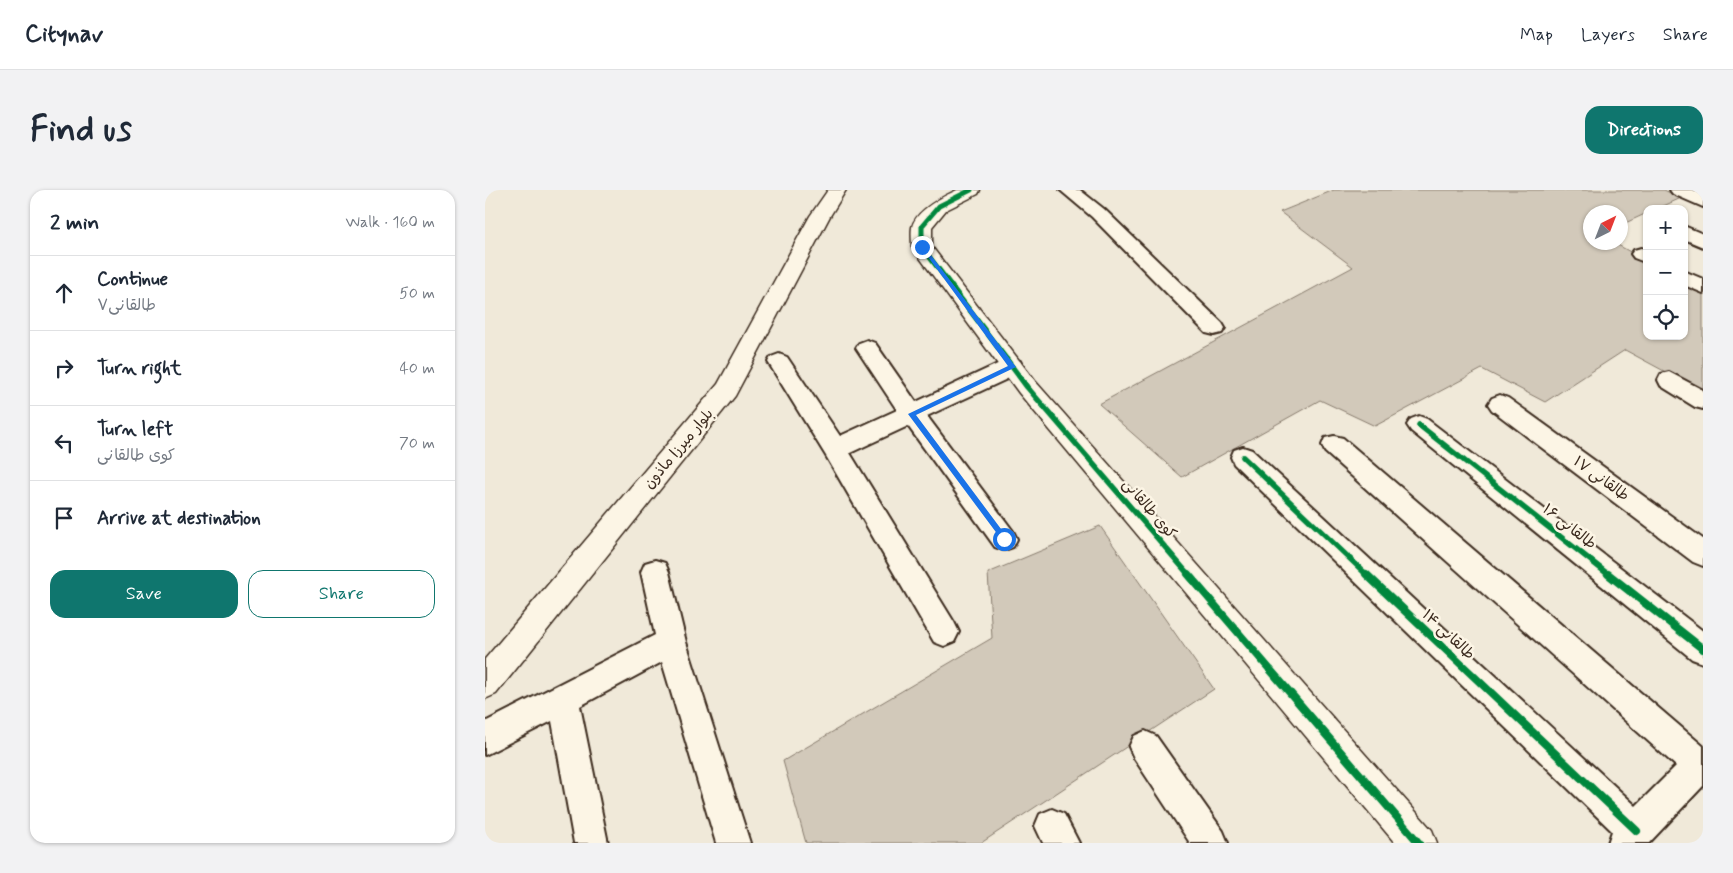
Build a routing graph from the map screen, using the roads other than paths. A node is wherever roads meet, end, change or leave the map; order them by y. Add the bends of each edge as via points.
1 (819, 190) edge
2 (837, 190) edge
3 (971, 190) edge
4 (1069, 190) edge
5 (1679, 190) edge
6 (1703, 202) edge
7 (1688, 234) edge
8 (1703, 242) edge
9 (1688, 279) edge
10 (1703, 287) edge
11 (1214, 328) dead end
12 (867, 348) dead end
13 (779, 362) dead end
14 (1012, 367) junction
15 (1669, 380) dead end
16 (1703, 401) edge
17 (1500, 404) dead end
18 (912, 414) junction
19 (1419, 426) dead end
20 (1334, 444) dead end
21 (835, 449) junction
22 (1243, 458) dead end
23 (1004, 539) dead end
24 (1703, 554) edge
25 (655, 572) dead end
26 (944, 632) dead end
27 (671, 642) junction
28 (1703, 649) edge
29 (485, 655) edge
30 (485, 683) edge
31 (563, 698) junction
32 (485, 739) edge
33 (1145, 747) dead end
34 (1702, 765) edge
35 (1631, 839) edge
36 (591, 843) edge
37 (733, 843) edge
38 (1211, 843) edge
39 (1419, 843) edge

1 - 29 main road, بلوار میرزا ماذون via 714,381
2 - 30 main road, بلوار میرزا ماذون via 727,390
3 - 14 main road, کوی طالقانی via 939,206 922,226 922,247
4 - 11 street via 1098,213
5 - 6 street
7 - 8 street
9 - 10 street
12 - 18 street
13 - 21 street
14 - 18 street
14 - 39 main road, کوی طالقانی
15 - 16 street
17 - 24 street, طالقانی ۱۷
18 - 21 street
18 - 23 street
19 - 28 street, طالقانی ۱۶
20 - 34 street
21 - 26 street
22 - 35 street, طالقانی ۱۴
25 - 27 street
27 - 31 street
27 - 37 street
31 - 32 street
31 - 36 street
33 - 38 street
34 - 35 street

